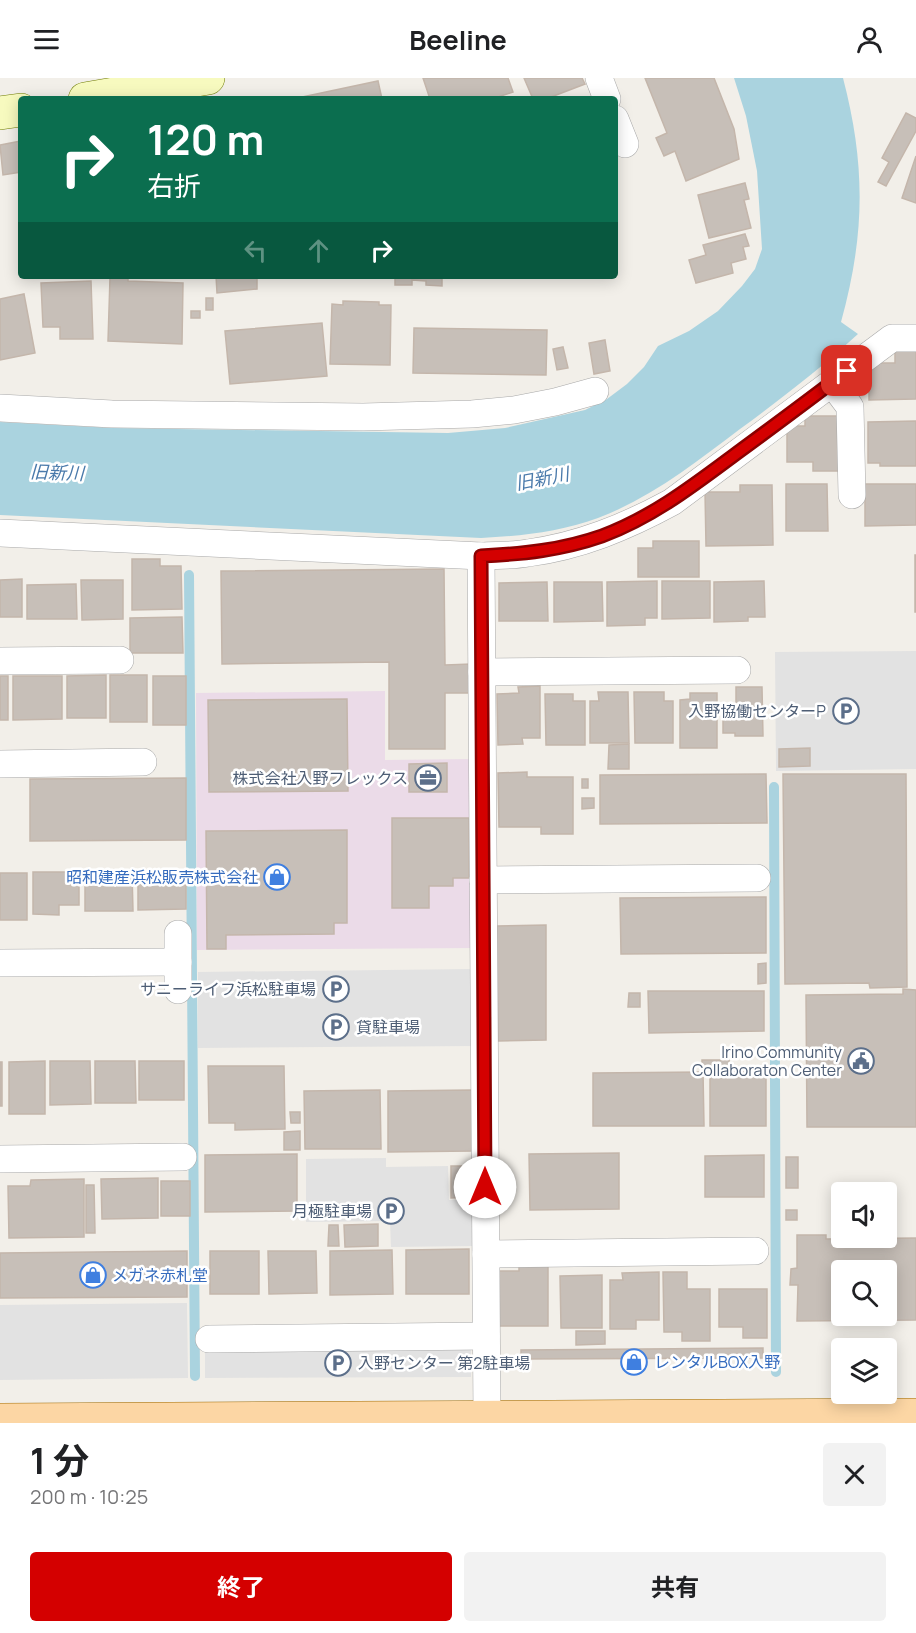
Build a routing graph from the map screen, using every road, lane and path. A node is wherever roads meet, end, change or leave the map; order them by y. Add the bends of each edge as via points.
1 (208, 78) edge
2 (598, 78) edge
3 (103, 96) edge
4 (606, 96) edge
5 (18, 110) edge
6 (0, 113) edge
7 (916, 338) edge
8 (832, 383) junction
9 (595, 391) dead end
10 (0, 408) edge
11 (852, 495) dead end
12 (0, 533) edge
13 (481, 556) junction
14 (120, 660) dead end
15 (0, 661) edge
16 (738, 670) dead end
17 (482, 672) junction
18 (143, 762) dead end
19 (0, 764) edge
20 (757, 878) dead end
21 (483, 880) junction
22 (178, 933) dead end
23 (178, 962) junction
24 (0, 963) edge
25 (178, 990) dead end
26 (183, 1157) dead end
27 (0, 1159) edge
28 (755, 1251) dead end
29 (486, 1254) junction
30 (486, 1336) junction
31 (209, 1338) dead end
32 (916, 1415) edge
33 (487, 1417) junction
34 (0, 1420) edge

1 - 3 street
2 - 4 street
5 - 6 street
7 - 8 street via 892,338
8 - 11 street via 850,407
8 - 13 street via 672,502 638,520 564,547
9 - 10 street via 514,410 472,414 112,414
12 - 13 street
13 - 17 street
14 - 15 street
16 - 17 street
17 - 21 street
18 - 19 street
20 - 21 street
21 - 29 street
22 - 23 street
23 - 24 street
23 - 25 street
26 - 27 street
28 - 29 street
29 - 30 street
30 - 31 street
30 - 33 street
32 - 33 main road
33 - 34 main road

